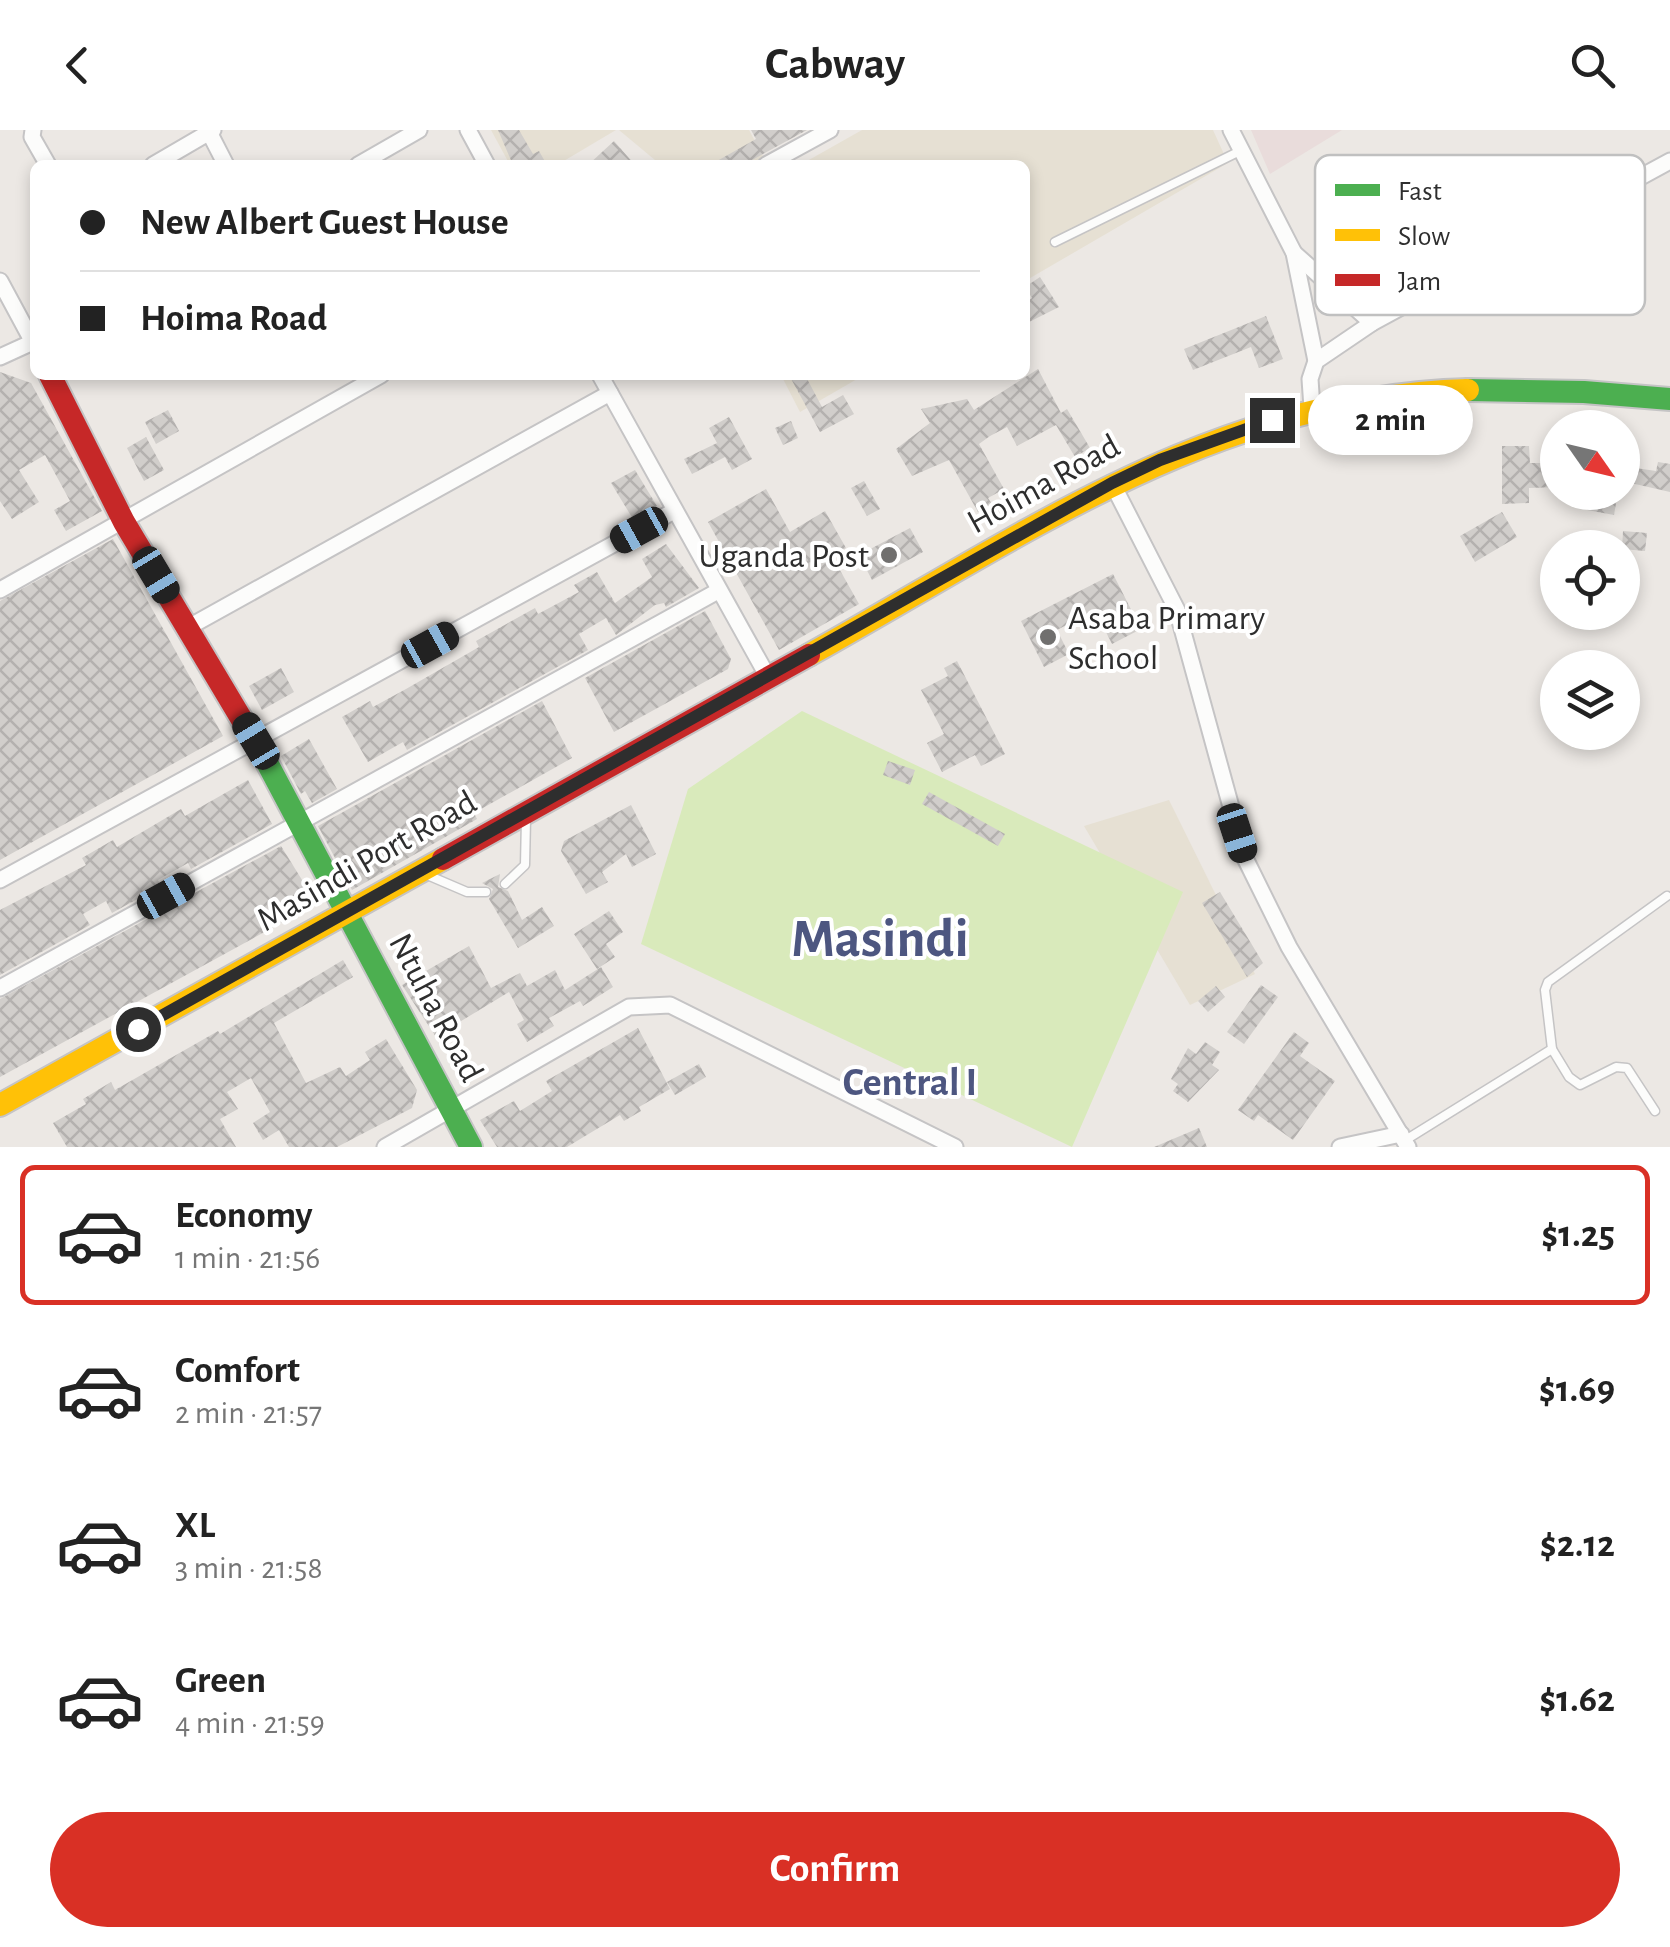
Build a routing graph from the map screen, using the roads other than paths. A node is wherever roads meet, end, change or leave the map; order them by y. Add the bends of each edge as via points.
1 (419, 130) edge
2 (468, 130) edge
3 (830, 130) edge
4 (1231, 130) edge
5 (210, 131) edge
6 (31, 132) edge
7 (1242, 150) junction
8 (45, 160) edge
9 (162, 160) edge
10 (224, 160) edge
11 (367, 160) edge
12 (484, 160) edge
13 (775, 160) edge
14 (1670, 161) edge
15 (1645, 175) edge
16 (1055, 242) dead end
17 (1294, 254) junction
18 (1315, 273) edge
19 (0, 281) edge
20 (1363, 315) edge
21 (1387, 315) edge
22 (1372, 323) junction
23 (30, 336) edge
24 (30, 345) edge
25 (0, 357) edge
26 (1316, 361) junction
27 (53, 380) edge
28 (373, 380) edge
29 (603, 380) edge
30 (610, 393) junction
31 (1670, 399) edge
32 (1312, 408) junction
33 (1112, 483) junction
34 (674, 511) junction
35 (124, 522) junction
36 (0, 590) edge
37 (718, 591) junction
38 (187, 628) junction
39 (768, 677) junction
40 (256, 741) junction
41 (526, 809) junction
42 (298, 822) junction
43 (420, 871) junction
44 (0, 880) edge
45 (505, 884) dead end
46 (486, 892) dead end
47 (1666, 896) dead end
48 (346, 914) junction
49 (0, 988) edge
50 (1552, 1049) junction
51 (0, 1105) edge
52 (453, 1110) junction
53 (1655, 1111) dead end
54 (1404, 1141) edge
55 (385, 1147) edge
56 (471, 1147) edge
57 (955, 1147) edge
58 (1340, 1147) edge

1 - 11 street
2 - 12 street
3 - 13 street
4 - 7 street
5 - 9 street
5 - 10 street
6 - 8 street
7 - 16 lane
7 - 17 street
14 - 15 street
17 - 18 street
17 - 26 street
19 - 23 street
20 - 22 street
21 - 22 street
22 - 26 street
24 - 25 street
26 - 32 street
27 - 35 main road, Ntuha Road
28 - 35 street
29 - 30 street
30 - 34 street
30 - 38 street
31 - 32 main road, Hoima Road via 1465,390
32 - 33 main road, Hoima Road
33 - 39 main road, Hoima Road
33 - 54 street via 1178,610 1245,858
34 - 37 street
34 - 40 street
35 - 36 street
35 - 38 main road, Ntuha Road
37 - 39 street
37 - 42 street
38 - 40 main road, Ntuha Road
39 - 41 main road, Masindi Port Road
40 - 42 main road, Ntuha Road
40 - 44 street
41 - 43 main road, Masindi Port Road
41 - 45 lane via 525,865
42 - 48 main road, Ntuha Road
42 - 49 street
43 - 46 lane via 444,885
43 - 48 main road, Masindi Port Road
47 - 50 lane via 1548,982
48 - 51 main road, Masindi Port Road
48 - 52 main road, Ntuha Road
50 - 53 lane via 1580,1084 1627,1068
50 - 54 lane
52 - 55 street
52 - 56 main road, Ntuha Road
52 - 57 street via 629,1006 650,1003 670,1005
54 - 58 street

